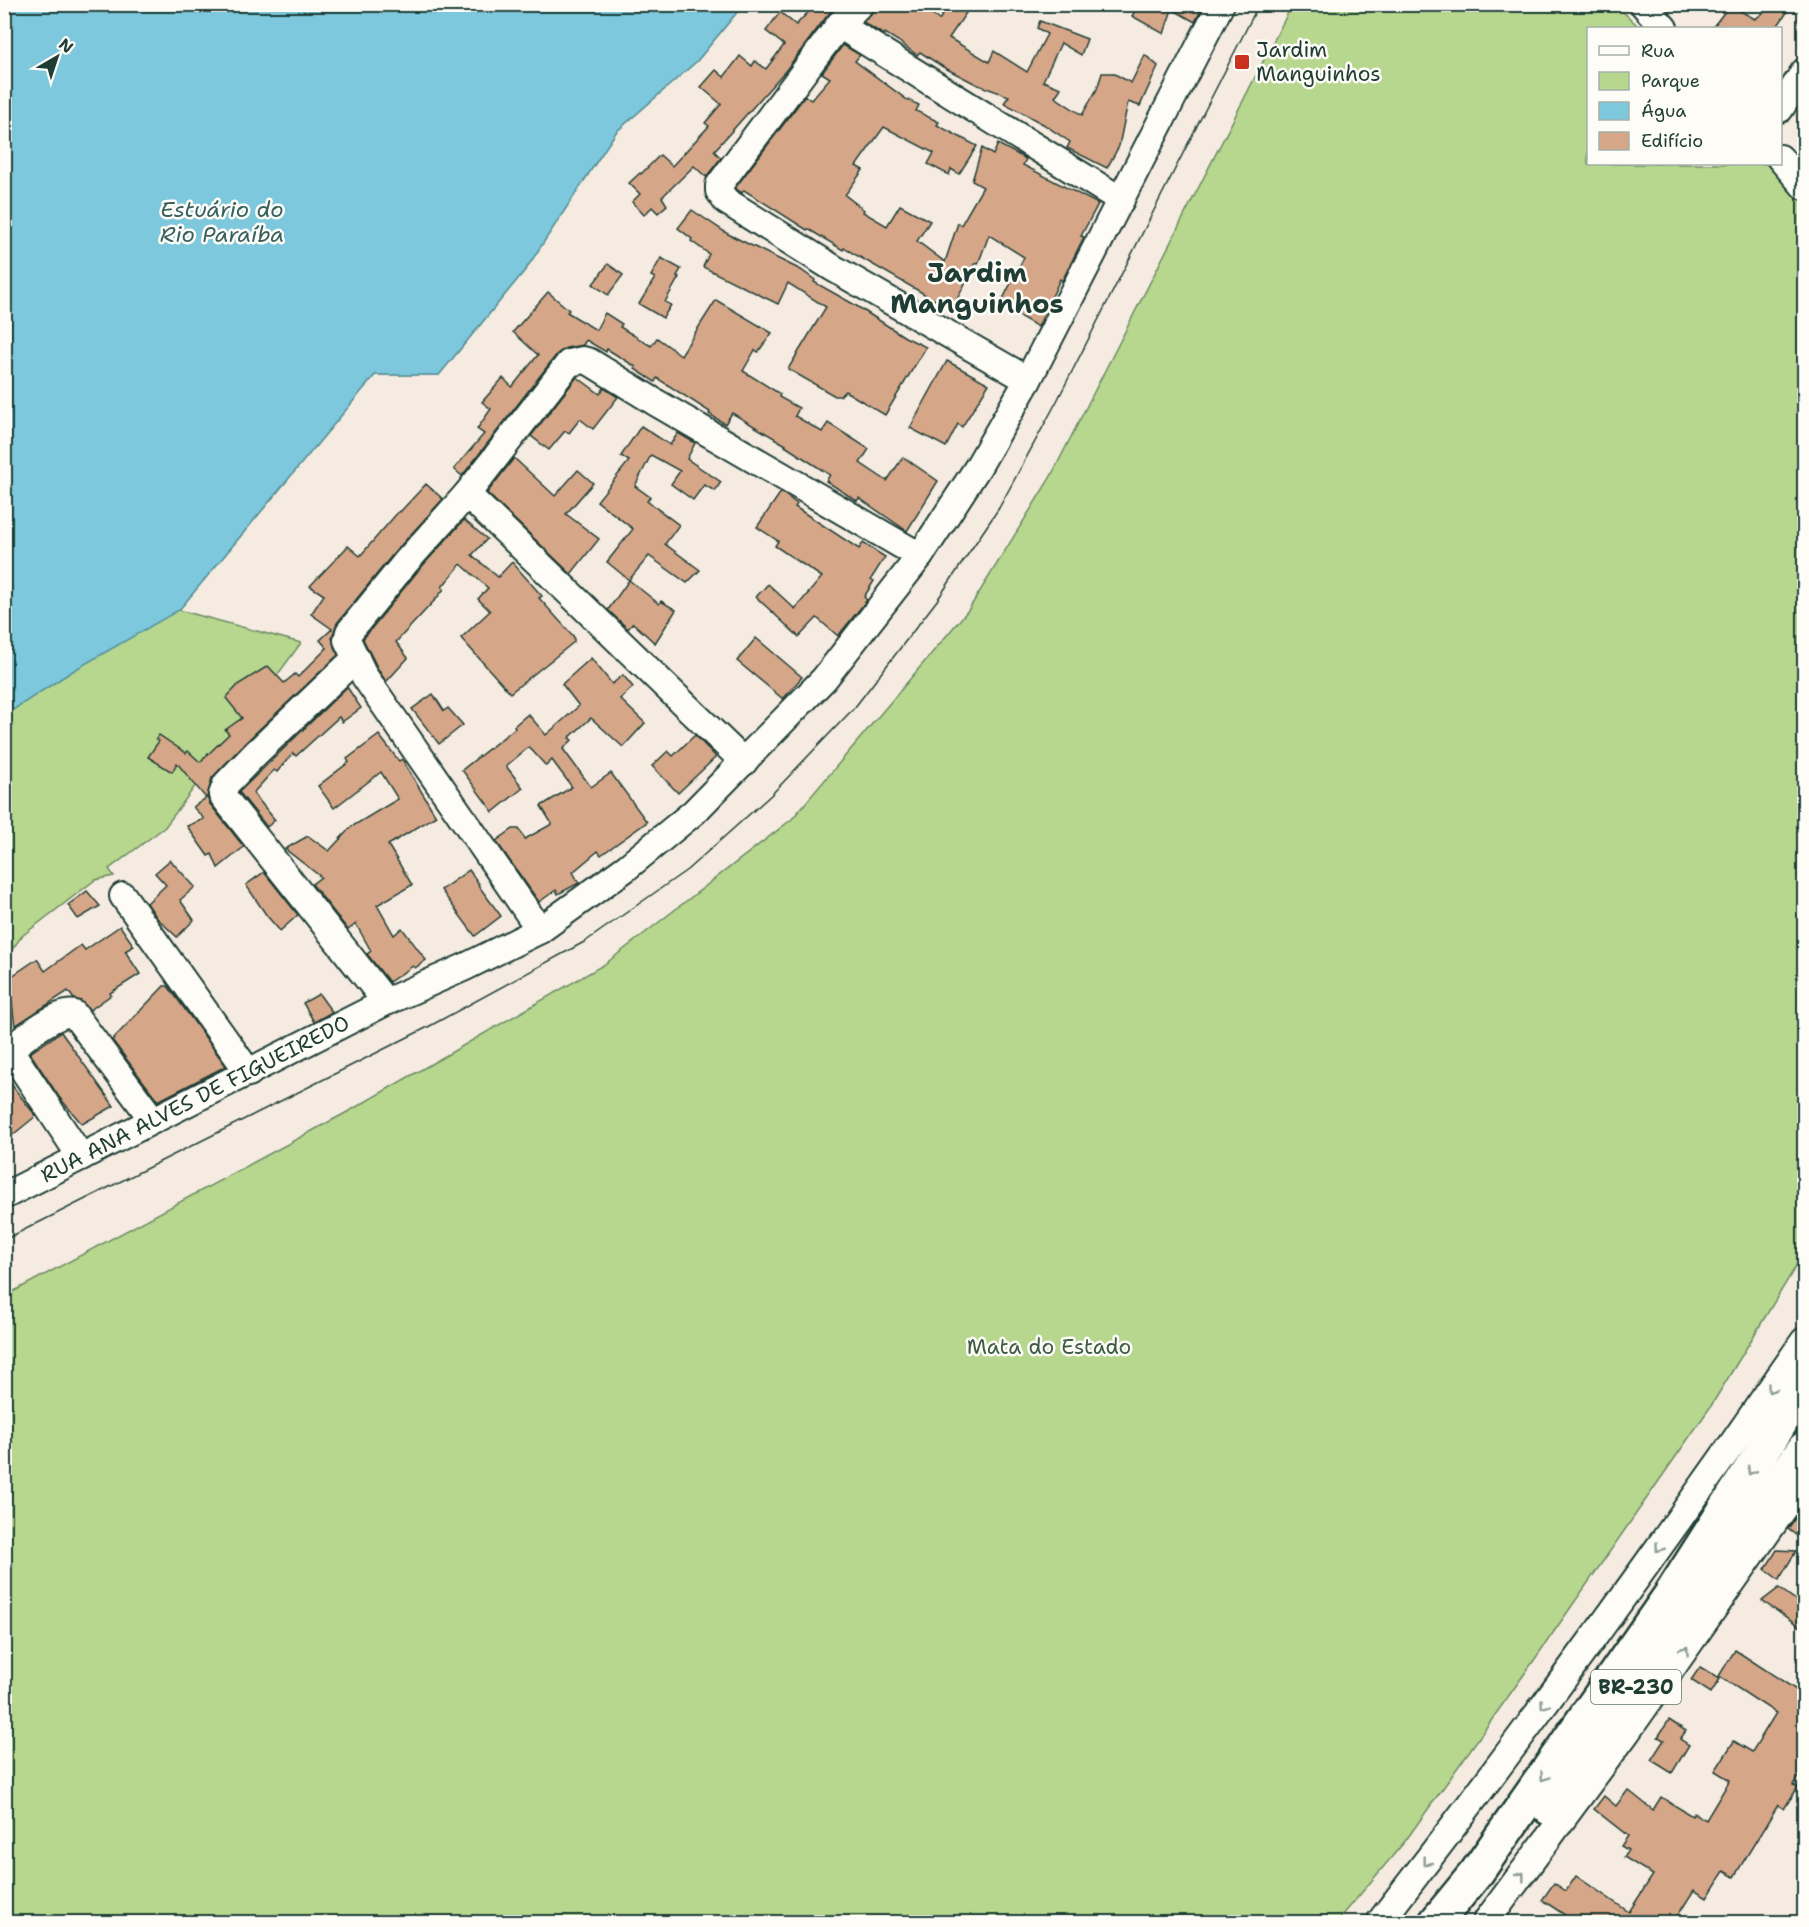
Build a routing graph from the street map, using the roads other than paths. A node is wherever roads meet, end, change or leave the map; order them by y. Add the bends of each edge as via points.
1 (860, 4) edge
2 (1221, 4) edge
3 (1643, 4) edge
4 (839, 25) junction
5 (1663, 27) edge
6 (1804, 72) edge
7 (1782, 106) edge
8 (1782, 160) edge
9 (1804, 186) edge
10 (1121, 200) junction
11 (1028, 380) junction
12 (467, 494) junction
13 (920, 556) junction
14 (352, 647) junction
15 (744, 762) junction
16 (123, 896) dead end
17 (540, 930) junction
18 (386, 1002) junction
19 (7, 1052) edge
20 (249, 1073) junction
21 (153, 1120) junction
22 (81, 1157) junction
23 (4, 1196) edge
24 (1804, 1341) edge
25 (1804, 1386) edge
26 (1804, 1449) edge
27 (1804, 1480) edge
28 (1380, 1923) edge
29 (1436, 1923) edge
30 (1464, 1923) edge
31 (1486, 1923) edge

1 - 4 street
2 - 10 street, RUA ANA ALVES DE FIGUEIREDO
3 - 5 street
4 - 10 street
4 - 11 street via 718,191 726,201 833,268
6 - 7 street
8 - 9 street
10 - 11 street, RUA ANA ALVES DE FIGUEIREDO
11 - 13 street, RUA ANA ALVES DE FIGUEIREDO
12 - 13 street via 569,363 583,360
12 - 14 street via 406,562
12 - 15 street
13 - 15 street, RUA ANA ALVES DE FIGUEIREDO via 824,679
14 - 17 street via 365,677
14 - 18 street via 226,784 222,795
15 - 17 street, RUA ANA ALVES DE FIGUEIREDO via 669,833
16 - 20 street
17 - 18 street, RUA ANA ALVES DE FIGUEIREDO
18 - 20 street, RUA ANA ALVES DE FIGUEIREDO
19 - 21 street via 69,1012 79,1019
19 - 22 street
20 - 21 street, RUA ANA ALVES DE FIGUEIREDO
21 - 22 street, RUA ANA ALVES DE FIGUEIREDO
22 - 23 street, RUA ANA ALVES DE FIGUEIREDO
24 -> 28 street via 1684,1514
25 -> 29 highway, BR-230 via 1639,1641 1477,1872
26 - 30 highway, BR-230 via 1581,1766
31 -> 27 street via 1627,1732

